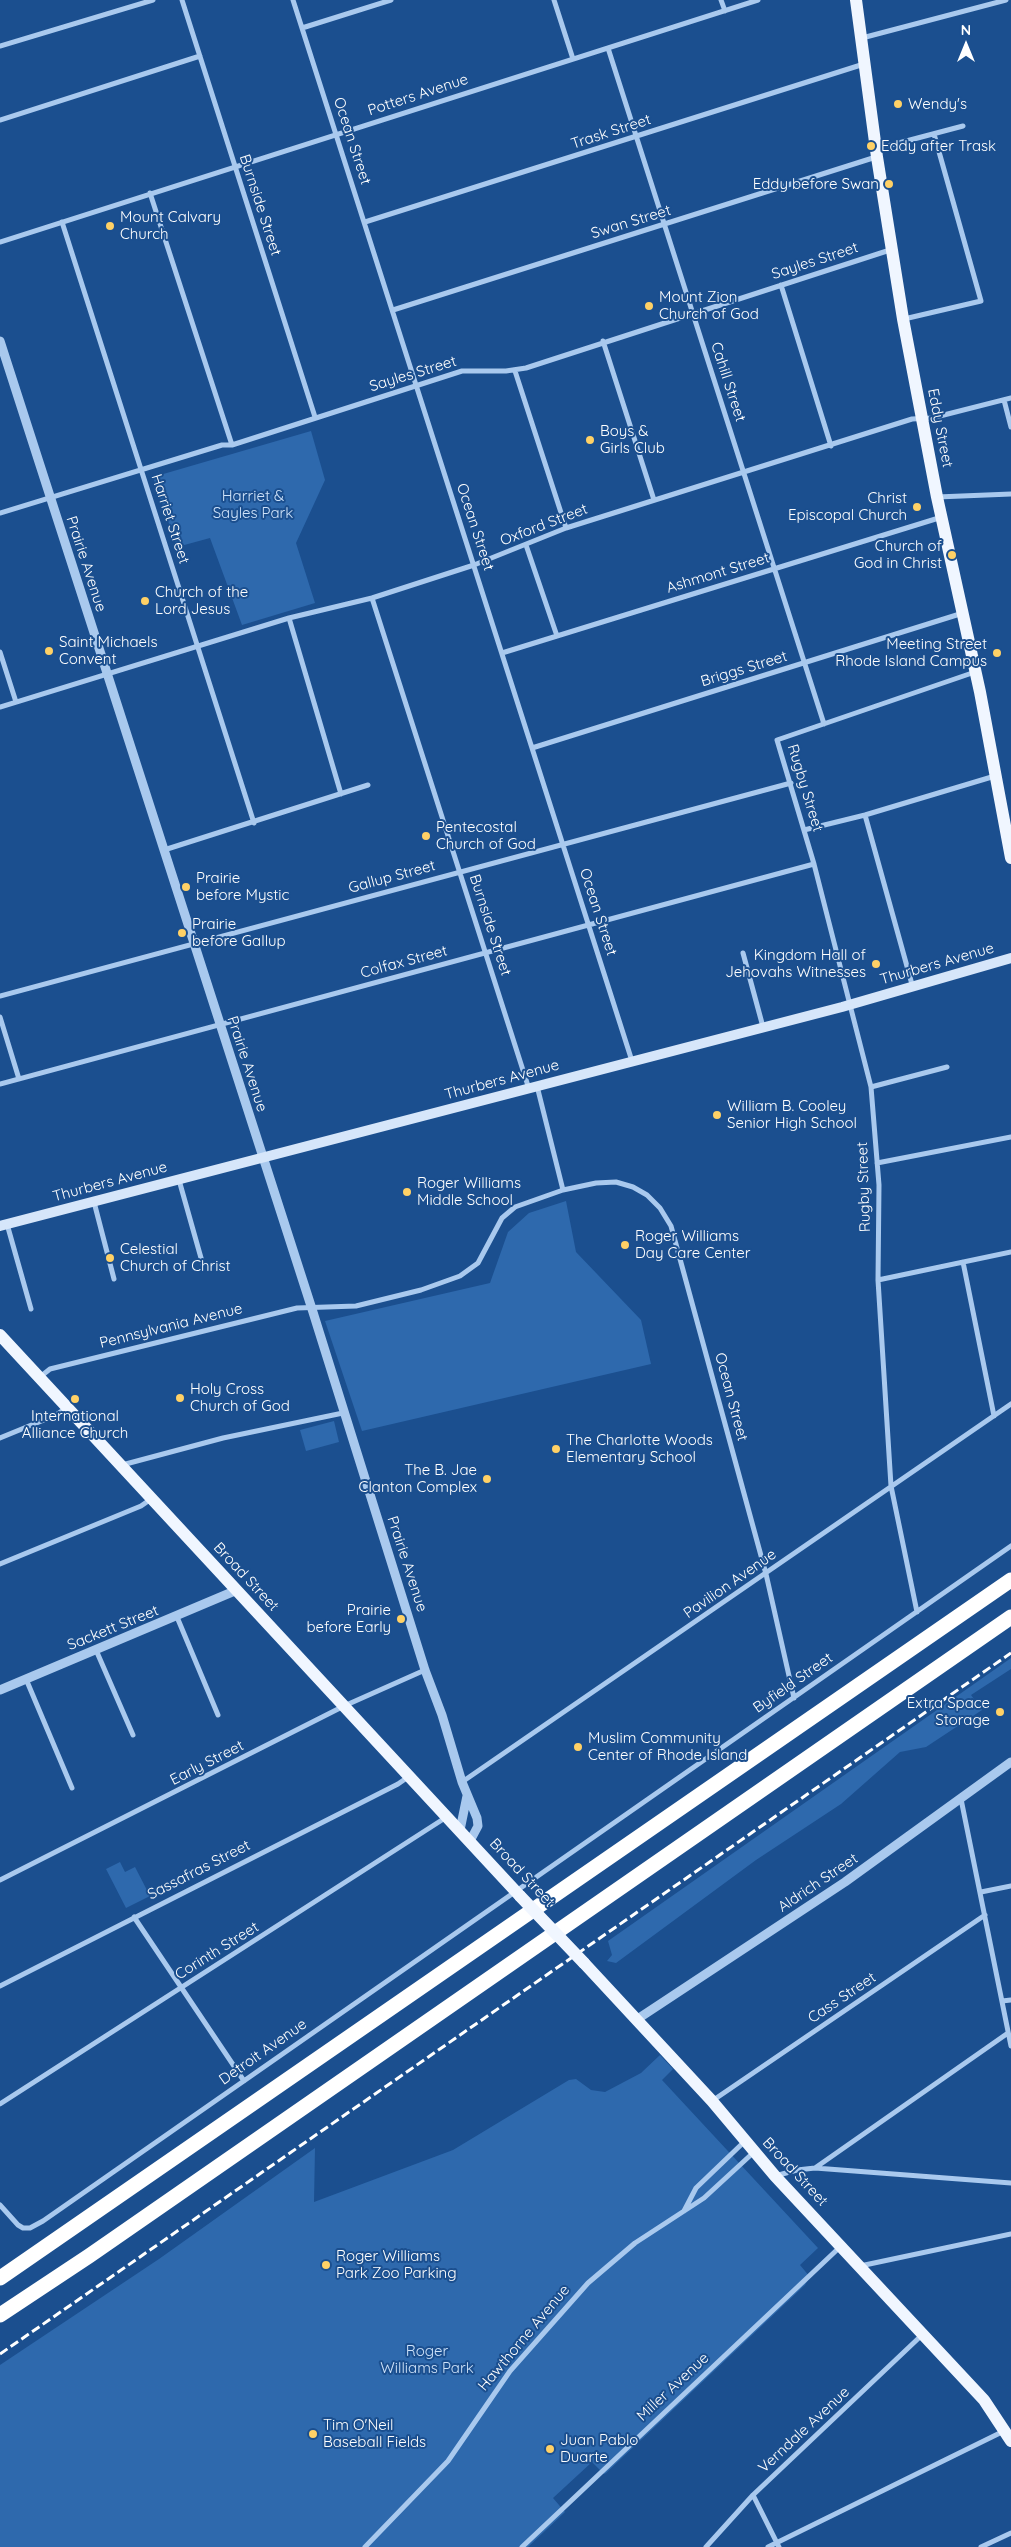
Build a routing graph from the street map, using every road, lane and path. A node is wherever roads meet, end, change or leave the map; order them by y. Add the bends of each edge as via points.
1 (153, 0) edge
2 (182, 0) edge
3 (293, 0) edge
4 (391, 0) edge
5 (554, 0) edge
6 (721, 0) edge
7 (758, 0) edge
8 (856, 0) edge
9 (1006, 0) edge
10 (725, 11) junction
11 (302, 28) junction
12 (861, 39) junction
13 (0, 46) edge
14 (608, 48) junction
15 (200, 56) junction
16 (573, 59) junction
17 (864, 64) junction
18 (0, 120) edge
19 (963, 126) dead end
20 (337, 134) junction
21 (934, 134) junction
22 (636, 137) junction
23 (876, 153) junction
24 (235, 166) junction
25 (150, 193) junction
26 (62, 222) junction
27 (365, 222) junction
28 (664, 225) junction
29 (0, 242) edge
30 (890, 250) junction
31 (781, 285) junction
32 (393, 310) junction
33 (692, 313) junction
34 (903, 320) junction
35 (0, 341) edge
36 (603, 341) junction
37 (515, 371) junction
38 (416, 384) junction
39 (1011, 398) edge
40 (1004, 400) junction
41 (315, 417) junction
42 (922, 418) junction
43 (1011, 427) edge
44 (232, 445) junction
45 (831, 446) junction
46 (141, 470) junction
47 (743, 472) junction
48 (1011, 494) edge
49 (50, 496) junction
50 (937, 497) junction
51 (654, 500) junction
52 (0, 513) edge
53 (942, 517) junction
54 (566, 528) junction
55 (526, 545) junction
56 (474, 564) junction
57 (773, 569) junction
58 (372, 598) junction
59 (963, 613) junction
60 (289, 618) junction
61 (557, 636) junction
62 (198, 645) junction
63 (0, 652) edge
64 (502, 653) junction
65 (803, 663) junction
66 (976, 672) junction
67 (107, 674) junction
68 (16, 702) junction
69 (0, 707) edge
70 (824, 724) junction
71 (532, 748) junction
72 (995, 776) junction
73 (791, 783) junction
74 (368, 785) dead end
75 (341, 794) junction
76 (865, 815) junction
77 (254, 823) junction
78 (804, 830) junction
79 (563, 844) junction
80 (163, 850) junction
81 (1011, 858) edge
82 (814, 864) junction
83 (460, 872) junction
84 (590, 924) junction
85 (194, 944) junction
86 (485, 953) junction
87 (743, 953) dead end
88 (1011, 958) edge
89 (913, 988) junction
90 (0, 996) edge
91 (851, 1004) junction
92 (0, 1017) edge
93 (220, 1025) junction
94 (764, 1027) junction
95 (632, 1061) junction
96 (947, 1067) dead end
97 (20, 1079) junction
98 (0, 1084) edge
99 (533, 1087) junction
100 (871, 1087) junction
101 (1011, 1138) edge
102 (262, 1158) junction
103 (878, 1164) junction
104 (179, 1180) junction
105 (563, 1190) junction
106 (94, 1202) junction
107 (4, 1225) edge
108 (1011, 1252) edge
109 (963, 1262) junction
110 (203, 1266) dead end
111 (114, 1279) dead end
112 (878, 1280) junction
113 (31, 1309) dead end
114 (312, 1309) junction
115 (0, 1335) edge
116 (40, 1377) junction
117 (1011, 1404) edge
118 (67, 1408) junction
119 (343, 1413) junction
120 (994, 1416) junction
121 (0, 1438) edge
122 (121, 1465) junction
123 (891, 1486) junction
124 (152, 1499) junction
125 (1011, 1546) edge
126 (0, 1564) edge
127 (766, 1574) junction
128 (1011, 1580) edge
129 (237, 1590) junction
130 (917, 1612) junction
131 (1011, 1616) edge
132 (177, 1617) junction
133 (96, 1650) junction
134 (425, 1670) junction
135 (26, 1679) junction
136 (0, 1690) edge
137 (794, 1698) junction
138 (344, 1706) junction
139 (218, 1714) dead end
140 (133, 1735) dead end
141 (1011, 1762) edge
142 (409, 1776) junction
143 (462, 1782) junction
144 (72, 1788) dead end
145 (466, 1796) junction
146 (961, 1799) junction
147 (446, 1817) junction
148 (460, 1830) junction
149 (470, 1841) junction
150 (0, 1880) edge
151 (1011, 1886) edge
152 (981, 1892) junction
153 (517, 1894) junction
154 (984, 1915) junction
155 (134, 1917) junction
156 (0, 1986) edge
157 (181, 1989) junction
158 (1011, 2000) edge
159 (1002, 2001) junction
160 (636, 2020) junction
161 (1008, 2033) junction
162 (1011, 2046) edge
163 (244, 2081) junction
164 (712, 2101) junction
165 (0, 2104) edge
166 (745, 2141) junction
167 (754, 2152) junction
168 (814, 2168) junction
169 (775, 2176) junction
170 (1011, 2184) edge
171 (0, 2205) edge
172 (684, 2212) junction
173 (1011, 2234) edge
174 (841, 2246) junction
175 (859, 2266) junction
176 (0, 2278) edge
177 (0, 2315) edge
178 (923, 2334) junction
179 (1008, 2436) edge
180 (753, 2495) junction
181 (1011, 2533) edge
182 (778, 2545) edge
183 (365, 2547) edge
184 (522, 2547) edge
185 (706, 2547) edge
186 (768, 2547) edge
187 (982, 2547) edge

1 - 13 street
2 - 15 street, Burnside Street
3 - 11 street, Ocean Street
4 - 11 street
5 - 16 street
6 - 10 street
7 - 10 street, Potters Avenue
8 - 12 main road, Eddy Street
9 - 12 street
10 - 14 street, Potters Avenue
11 - 20 street, Ocean Street
12 - 17 main road, Eddy Street
14 - 16 street, Potters Avenue
14 - 22 street, Cahill Street
15 - 18 street
15 - 24 street, Burnside Street
16 - 20 street, Potters Avenue
17 - 22 street, Trask Street
17 - 23 main road, Eddy Street
19 - 21 street, Swan Street
20 - 24 street, Potters Avenue
20 - 27 street, Ocean Street
21 - 23 street, Swan Street
21 - 34 street via 981,301
22 - 27 street, Trask Street
22 - 28 street, Cahill Street
23 - 28 street, Swan Street
23 - 30 main road, Eddy Street
24 - 25 street, Potters Avenue
24 - 41 street, Burnside Street
25 - 26 street, Potters Avenue
25 - 44 street
26 - 29 street, Potters Avenue
26 - 46 street, Harriet Street
27 - 32 street, Ocean Street
28 - 32 street, Swan Street
28 - 33 street, Cahill Street
30 - 31 street, Sayles Street
30 - 34 main road, Eddy Street
31 - 33 street, Sayles Street
31 - 45 street
32 - 38 street, Ocean Street
33 - 36 street, Sayles Street
33 - 47 street, Cahill Street
34 - 42 main road, Eddy Street
35 - 49 street, Prairie Avenue
36 - 37 street, Sayles Street
36 - 51 street
37 - 38 street, Sayles Street via 462,371
37 - 54 street
38 - 41 street, Sayles Street
38 - 56 street, Ocean Street
39 - 40 street, Oxford Street
40 - 42 street, Oxford Street
40 - 43 street
41 - 44 street, Sayles Street
42 - 45 street, Oxford Street
42 - 50 main road, Eddy Street
44 - 46 street, Sayles Street
45 - 47 street, Oxford Street
46 - 49 street, Sayles Street
46 - 62 street, Harriet Street
47 - 51 street, Oxford Street
47 - 57 street, Cahill Street
48 - 50 street
49 - 52 street, Sayles Street
49 - 67 street, Prairie Avenue
50 - 53 main road, Eddy Street
51 - 54 street, Oxford Street
53 - 57 street, Ashmont Street
53 - 59 main road, Eddy Street
54 - 55 street, Oxford Street
55 - 56 street, Oxford Street
55 - 61 street
56 - 58 street, Oxford Street
56 - 64 street, Ocean Street
57 - 61 street, Ashmont Street
57 - 65 street, Cahill Street
58 - 60 street, Oxford Street
58 - 83 street, Burnside Street
59 - 65 street, Briggs Street
59 - 66 main road, Eddy Street
60 - 62 street, Oxford Street
60 - 75 street
61 - 64 street, Ashmont Street
62 - 67 street, Oxford Street
62 - 77 street, Harriet Street
63 - 68 street
64 - 71 street, Ocean Street
65 - 70 street, Cahill Street
65 - 71 street, Briggs Street
66 - 70 street
66 - 72 main road, Eddy Street
67 - 68 street, Oxford Street
67 - 80 street, Prairie Avenue
68 - 69 street, Oxford Street
70 - 73 street, Rugby Street via 777,740
71 - 79 street, Ocean Street
72 - 76 street
72 - 81 main road, Eddy Street
73 - 78 street, Rugby Street
73 - 79 street, Gallup Street
74 - 75 street
75 - 77 street
76 - 78 street
76 - 89 street
77 - 80 street
78 - 82 street, Rugby Street
79 - 83 street, Gallup Street
79 - 84 street, Ocean Street
80 - 85 street, Prairie Avenue
82 - 84 street, Colfax Street
82 - 91 street, Rugby Street
83 - 85 street, Gallup Street
83 - 86 street, Burnside Street
84 - 86 street, Colfax Street
84 - 95 street, Ocean Street
85 - 90 street, Gallup Street
85 - 93 street, Prairie Avenue
86 - 93 street, Colfax Street
86 - 99 street, Burnside Street
87 - 94 street
88 - 89 main road, Thurbers Avenue
89 - 91 main road, Thurbers Avenue
91 - 94 main road, Thurbers Avenue
91 - 100 street, Rugby Street
92 - 97 street
93 - 97 street, Colfax Street
93 - 102 street, Prairie Avenue
94 - 95 main road, Thurbers Avenue
95 - 99 main road, Thurbers Avenue
96 - 100 street
97 - 98 street, Colfax Street
99 - 102 main road, Thurbers Avenue
99 - 105 street, Burnside Street
100 - 103 street, Rugby Street
101 - 103 street
102 - 104 main road, Thurbers Avenue
102 - 114 street, Prairie Avenue
103 - 112 street, Rugby Street
104 - 106 main road, Thurbers Avenue
104 - 110 street
105 - 114 street, Ocean Street via 515,1206 502,1218 478,1263 460,1276 356,1306
105 - 127 street, Ocean Street via 616,1182 633,1187 660,1208 671,1226
106 - 107 main road, Thurbers Avenue
106 - 111 street
107 - 113 street
108 - 109 street
109 - 112 street
109 - 120 street
112 - 123 street, Rugby Street
114 - 116 street, Pennsylvania Avenue via 297,1308 50,1369
114 - 119 street, Prairie Avenue
115 - 116 main road, Broad Street
116 - 118 main road, Broad Street
117 - 120 street, Pavilion Avenue
118 - 121 street
118 - 122 main road, Broad Street
119 - 122 street via 223,1438
119 - 134 street, Prairie Avenue
120 - 123 street, Pavilion Avenue
122 - 124 main road, Broad Street
123 - 127 street, Pavilion Avenue
123 - 130 street, Rugby Street
124 - 126 street
124 - 129 main road, Broad Street
125 - 130 street, Byfield Street
127 - 137 street, Ocean Street
127 - 143 street, Pavilion Avenue
128 - 176 highway
129 - 132 street, Sackett Street
129 - 138 main road, Broad Street
130 - 137 street, Byfield Street
131 - 177 highway
132 - 133 street, Sackett Street
132 - 139 street
133 - 135 street, Sackett Street
133 - 140 street
134 - 138 street, Early Street
134 - 143 street, Prairie Avenue
135 - 136 street, Sackett Street
135 - 144 street
137 - 153 street, Byfield Street
138 - 142 main road, Broad Street
138 - 150 street, Early Street
141 - 146 street, Aldrich Street
142 - 147 main road, Broad Street
142 - 155 street, Sassafras Street
143 - 145 street, Prairie Avenue
145 - 148 street, Prairie Avenue
145 - 149 street, Prairie Avenue via 478,1826
146 - 152 street
146 - 160 street, Aldrich Street via 845,1882
147 - 148 main road, Broad Street
147 - 157 street, Corinth Street
148 - 149 main road, Broad Street
149 - 153 main road, Broad Street
151 - 152 street
152 - 154 street
153 - 160 main road, Broad Street, bridge
153 - 163 street, Detroit Avenue
154 - 159 street
154 - 164 street, Cass Street
155 - 156 street, Sassafras Street
155 - 157 street
157 - 163 street
157 - 165 street, Corinth Street
158 - 159 street
159 - 161 street
160 - 164 main road, Broad Street
161 - 162 street
161 - 168 street
163 - 171 street, Detroit Avenue via 30,2228 18,2225
164 - 166 main road, Broad Street
166 - 167 main road, Broad Street
166 - 172 street via 696,2188
167 - 169 main road, Broad Street
167 - 172 street, Hawthorne Avenue
168 - 169 street
168 - 170 street
169 - 174 main road, Broad Street
172 - 183 street, Hawthorne Avenue via 624,2251 572,2300 499,2384 448,2461
173 - 175 street
174 - 175 main road, Broad Street
174 - 184 street, Miller Avenue
175 - 178 main road, Broad Street
178 - 179 main road, Broad Street via 984,2400
178 - 180 street, Verndale Avenue
179 - 182 street
180 - 182 street
180 - 185 street, Verndale Avenue
181 - 187 street
182 - 186 street

